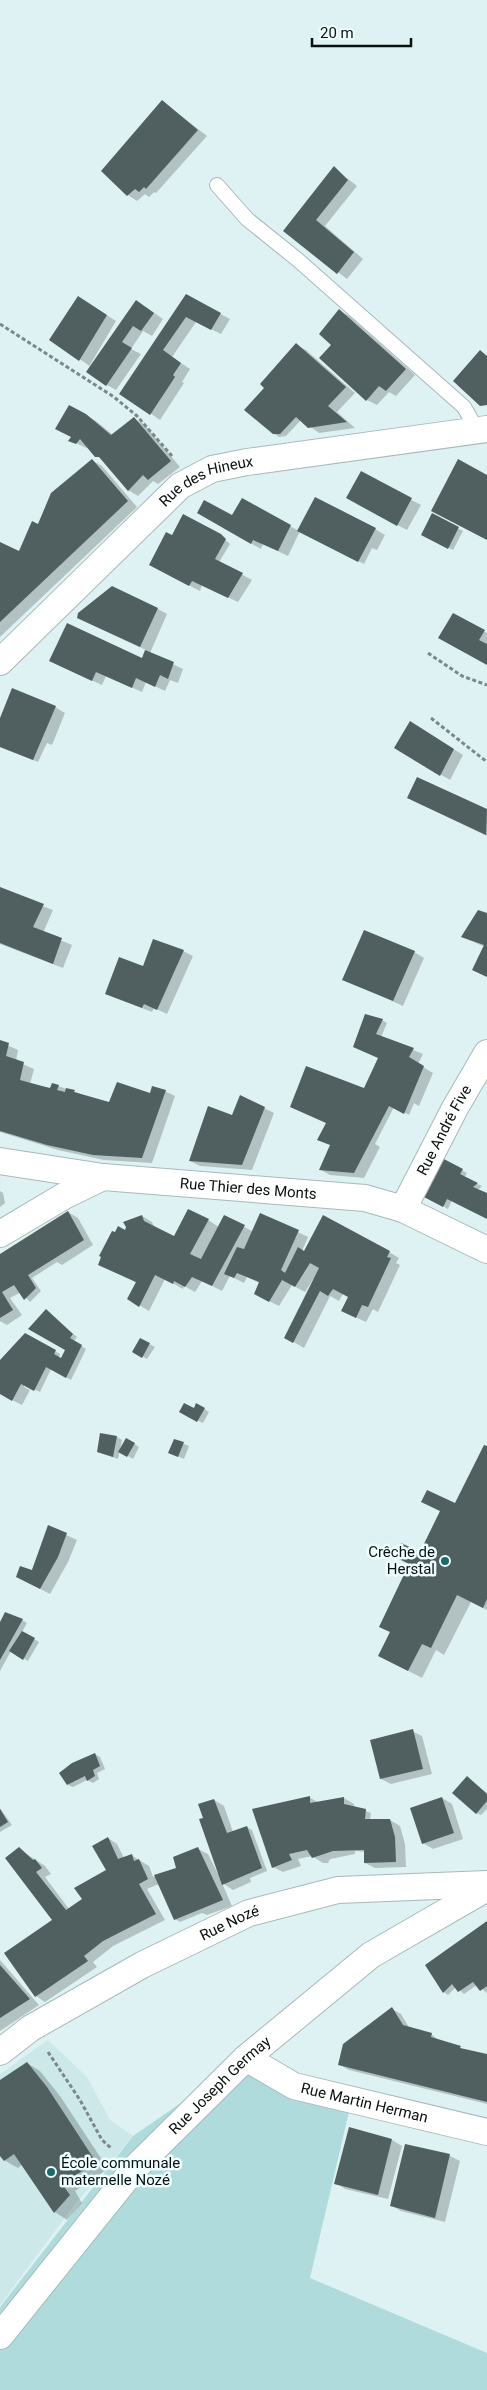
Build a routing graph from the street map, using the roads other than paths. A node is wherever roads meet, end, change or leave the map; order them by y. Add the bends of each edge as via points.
1 (217, 185) dead end
2 (482, 429) edge
3 (0, 662) edge
4 (487, 1053) edge
5 (0, 1161) edge
6 (104, 1177) junction
7 (403, 1209) junction
8 (0, 1234) edge
9 (487, 1250) edge
10 (487, 1884) edge
11 (487, 1888) edge
12 (0, 2052) edge
13 (246, 2058) junction
14 (487, 2132) edge
15 (0, 2336) edge

1 - 2 lane, Rue des Hineux via 247,219 464,407
2 - 3 street, Rue des Hineux via 247,462 205,473 180,486
4 - 7 street, Rue André Five
5 - 6 street, Rue Thier des Monts
6 - 7 street, Rue Thier des Monts via 365,1198
6 - 8 street via 64,1196
7 - 9 street, Rue Thier des Monts
10 - 12 street, Rue Nozé via 338,1890 249,1913 142,1965 31,2028
11 - 13 street, Rue Joseph Germay via 371,1955
13 - 14 street, Rue Martin Herman via 294,2086
13 - 15 street, Rue Joseph Germay via 134,2169

